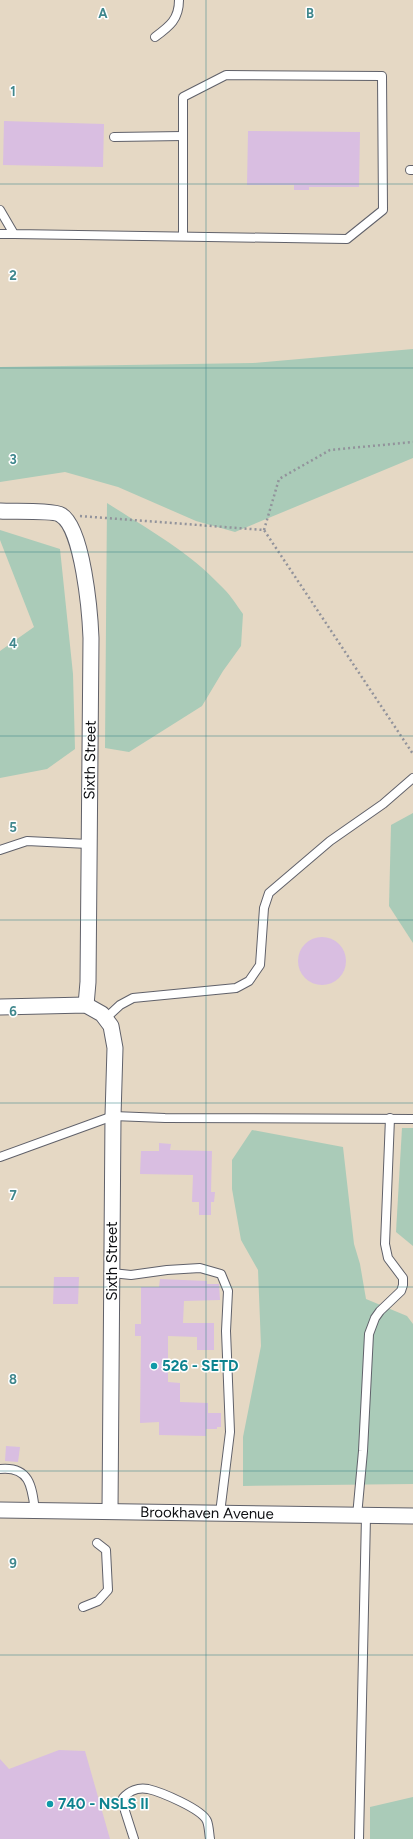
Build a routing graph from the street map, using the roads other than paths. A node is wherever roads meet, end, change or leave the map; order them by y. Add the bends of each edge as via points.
1 (179, 0) edge
2 (155, 37) dead end
3 (182, 136) junction
4 (114, 137) dead end
5 (0, 210) edge
6 (0, 234) edge
7 (14, 234) junction
8 (183, 236) junction
9 (0, 511) edge
10 (413, 778) edge
11 (88, 844) junction
12 (0, 850) edge
13 (86, 1005) junction
14 (0, 1007) edge
15 (104, 1016) junction
16 (113, 1116) junction
17 (390, 1118) junction
18 (413, 1119) edge
19 (0, 1157) edge
20 (112, 1273) junction
21 (0, 1469) edge
22 (0, 1510) edge
23 (35, 1510) junction
24 (110, 1511) junction
25 (220, 1513) junction
26 (361, 1516) junction
27 (413, 1516) edge
28 (97, 1542) dead end
29 (83, 1607) dead end
30 (134, 1839) edge
31 (210, 1839) edge
32 (359, 1839) edge

1 - 2 lane via 179,12 168,27
3 - 4 lane
3 - 8 lane
3 - 8 lane via 183,97 226,75 382,76 383,210 347,238
5 - 7 lane
6 - 7 lane
7 - 8 lane
9 - 11 street, Sixth Street via 57,513 64,517 72,530 79,551 89,600 91,638
10 - 15 lane via 383,804 330,841 269,893 264,908 260,966 249,981 236,988 133,998
11 - 12 lane via 27,841
11 - 13 street, Sixth Street
13 - 14 street
13 - 15 street
15 - 16 street, Sixth Street via 111,1026 115,1048
16 - 17 lane
16 - 19 lane
16 - 20 street, Sixth Street
17 - 18 lane
17 - 26 lane via 385,1244 388,1258 403,1278 403,1285 401,1291 375,1318 369,1334
20 - 24 street, Sixth Street
20 - 25 lane via 131,1275 200,1268 221,1274 228,1291 226,1331 230,1432
21 - 23 lane via 21,1472 27,1477
22 - 23 street, Brookhaven Avenue
23 - 24 street, Brookhaven Avenue
24 - 25 street, Brookhaven Avenue
25 - 26 street, Brookhaven Avenue
26 - 27 street, Brookhaven Avenue
26 - 32 lane
28 - 29 lane via 106,1550 108,1590 98,1601
30 - 31 lane via 123,1798 134,1790 148,1789 196,1808 207,1820

